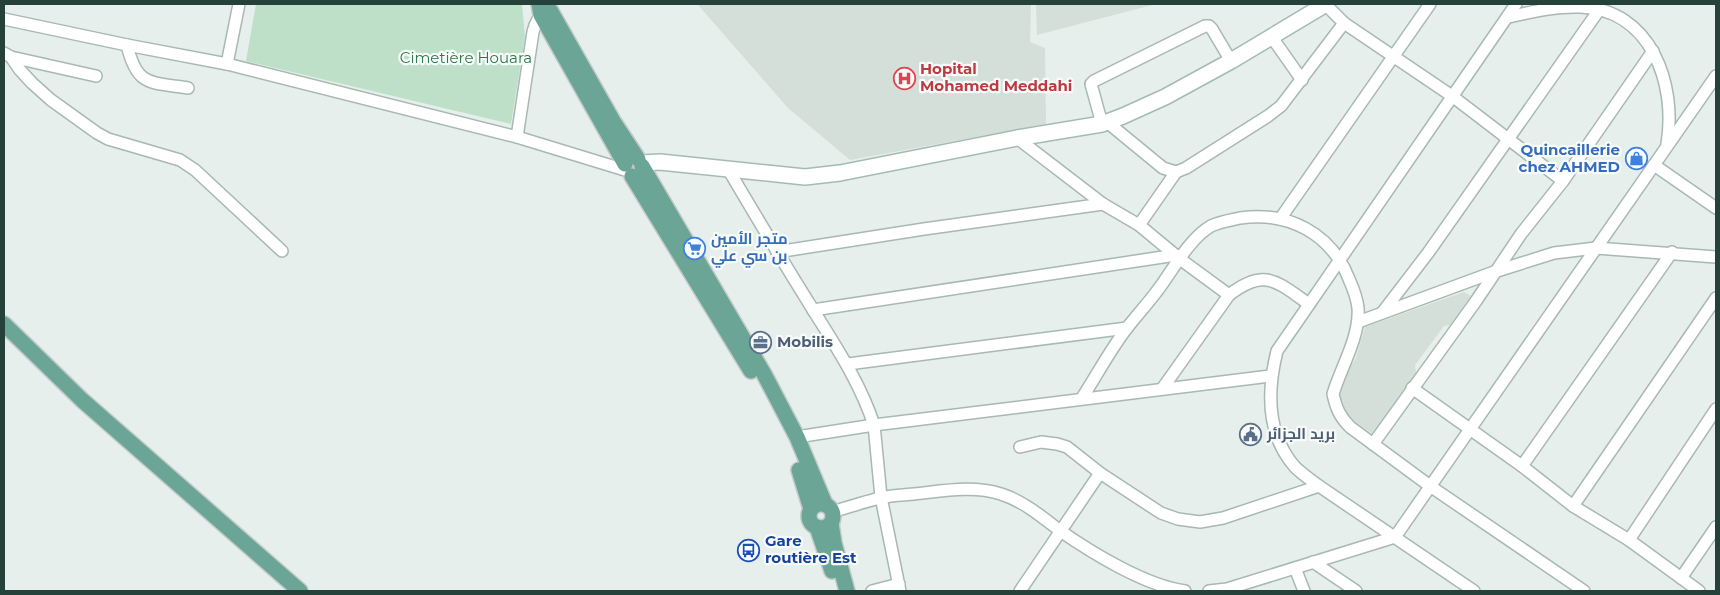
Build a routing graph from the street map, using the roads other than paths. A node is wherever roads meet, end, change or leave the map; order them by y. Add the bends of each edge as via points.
1 (239, 4) edge
2 (1326, 4) edge
3 (1430, 4) edge
4 (1516, 4) edge
5 (544, 8) edge
6 (1599, 10) junction
7 (1508, 17) junction
8 (4, 19) edge
9 (1344, 23) junction
10 (1272, 36) junction
11 (127, 45) junction
12 (1653, 51) junction
13 (7, 55) edge
14 (1393, 58) junction
15 (1231, 61) junction
16 (227, 64) junction
17 (96, 76) dead end
18 (1716, 76) edge
19 (1302, 80) junction
20 (188, 88) dead end
21 (1452, 96) junction
22 (1104, 123) junction
23 (516, 138) junction
24 (1017, 138) junction
25 (1508, 139) junction
26 (1666, 148) junction
27 (1654, 165) junction
28 (634, 167) junction
29 (728, 169) junction
30 (1176, 172) junction
31 (1563, 181) junction
32 (1103, 204) junction
33 (1716, 208) edge
34 (1280, 220) junction
35 (1139, 225) junction
36 (1596, 248) junction
37 (282, 251) dead end
38 (777, 252) junction
39 (1672, 252) junction
40 (1178, 257) junction
41 (1716, 257) edge
42 (1340, 260) junction
43 (1494, 272) junction
44 (1229, 295) junction
45 (1716, 298) edge
46 (1309, 304) junction
47 (813, 310) junction
48 (1382, 313) junction
49 (1358, 322) junction
50 (4, 324) edge
51 (1127, 328) junction
52 (848, 364) junction
53 (1270, 376) junction
54 (1412, 388) junction
55 (1162, 389) junction
56 (1082, 398) junction
57 (1716, 409) edge
58 (874, 425) junction
59 (1470, 430) junction
60 (797, 437) junction
61 (1373, 444) junction
62 (1020, 448) dead end
63 (1522, 466) junction
64 (1100, 473) junction
65 (1319, 486) junction
66 (1430, 486) junction
67 (881, 498) junction
68 (1573, 506) junction
69 (823, 515) junction
70 (1716, 527) edge
71 (1061, 531) junction
72 (1395, 537) junction
73 (1629, 540) junction
74 (1314, 562) junction
75 (1295, 568) junction
76 (1681, 578) junction
77 (899, 588) edge
78 (300, 591) edge
79 (838, 591) edge
80 (847, 591) edge
81 (872, 591) edge
82 (1020, 591) edge
83 (1185, 591) edge
84 (1209, 591) edge
85 (1304, 591) edge
86 (1356, 591) edge
87 (1474, 591) edge
88 (1584, 591) edge
89 (1700, 591) edge

1 - 16 street
2 - 9 street
2 - 10 main road
3 - 14 street
4 - 7 street
5 - 23 street via 533,32
5 - 28 main road via 613,121
6 - 7 street via 1557,8
6 - 12 street via 1623,20 1638,31
6 - 25 street
7 - 21 street
8 - 11 street
9 - 14 street
9 - 19 street
10 - 15 main road
10 - 19 street
11 - 16 street
11 - 20 street via 131,62 140,77
12 - 26 street via 1667,92 1670,117
12 - 31 street
13 - 17 street
13 - 37 street via 51,100 97,133 180,160 195,170
14 - 21 street
14 - 34 street
15 - 22 main road
15 - 22 street via 1212,29 1205,26 1090,84
16 - 23 street
18 - 26 street
19 - 30 street via 1281,106 1268,116
21 - 25 street
21 - 42 street
22 - 24 main road
22 - 30 street via 1162,168
23 - 28 street
24 - 29 main road via 805,177
24 - 32 street
25 - 31 street
25 - 48 street
26 - 27 street
27 - 33 street
27 - 36 street
28 - 29 main road via 660,162
28 - 60 main road via 764,374
28 - 69 main road via 779,422
29 - 38 street
30 - 35 street
31 - 43 street
32 - 35 street
32 - 38 street
34 - 40 street via 1248,217 1212,226
34 - 42 street via 1309,230 1327,243
35 - 40 street
36 - 39 street
36 - 43 street via 1554,253
36 - 59 street
38 - 47 street
39 - 41 street
39 - 63 street
40 - 44 street
40 - 47 street
40 - 51 street via 1146,306
42 - 46 street
42 - 49 street via 1354,290
43 - 48 street
43 - 54 street
44 - 46 street via 1242,285 1269,280
44 - 55 street
45 - 68 street
46 - 53 street via 1277,351
47 - 52 street
48 - 49 street
49 - 61 street via 1333,394 1341,418
50 - 78 main road via 82,400
51 - 52 street
51 - 56 street
52 - 58 street
53 - 55 street
53 - 65 street via 1273,430 1295,467
54 - 59 street
54 - 61 street
55 - 56 street
56 - 58 street
57 - 73 street
58 - 60 street
58 - 67 street
59 - 63 street
59 - 66 street
60 - 69 main road
61 - 66 street
62 - 64 street via 1040,442 1058,444 1067,447
63 - 68 street
64 - 65 street via 1161,512 1178,519 1200,522
64 - 71 street
65 - 72 street
66 - 72 street
66 - 88 street
67 - 69 street
67 - 71 street via 953,489 983,490 1002,494 1028,506
67 - 77 street
68 - 73 street
69 - 79 main road
69 - 80 main road
70 - 76 street
71 - 82 street
71 - 83 street via 1142,578 1173,590
72 - 74 street
72 - 87 street
73 - 76 street
74 - 75 street
74 - 86 street
75 - 84 street via 1227,589
75 - 85 street
76 - 89 street
77 - 81 street

